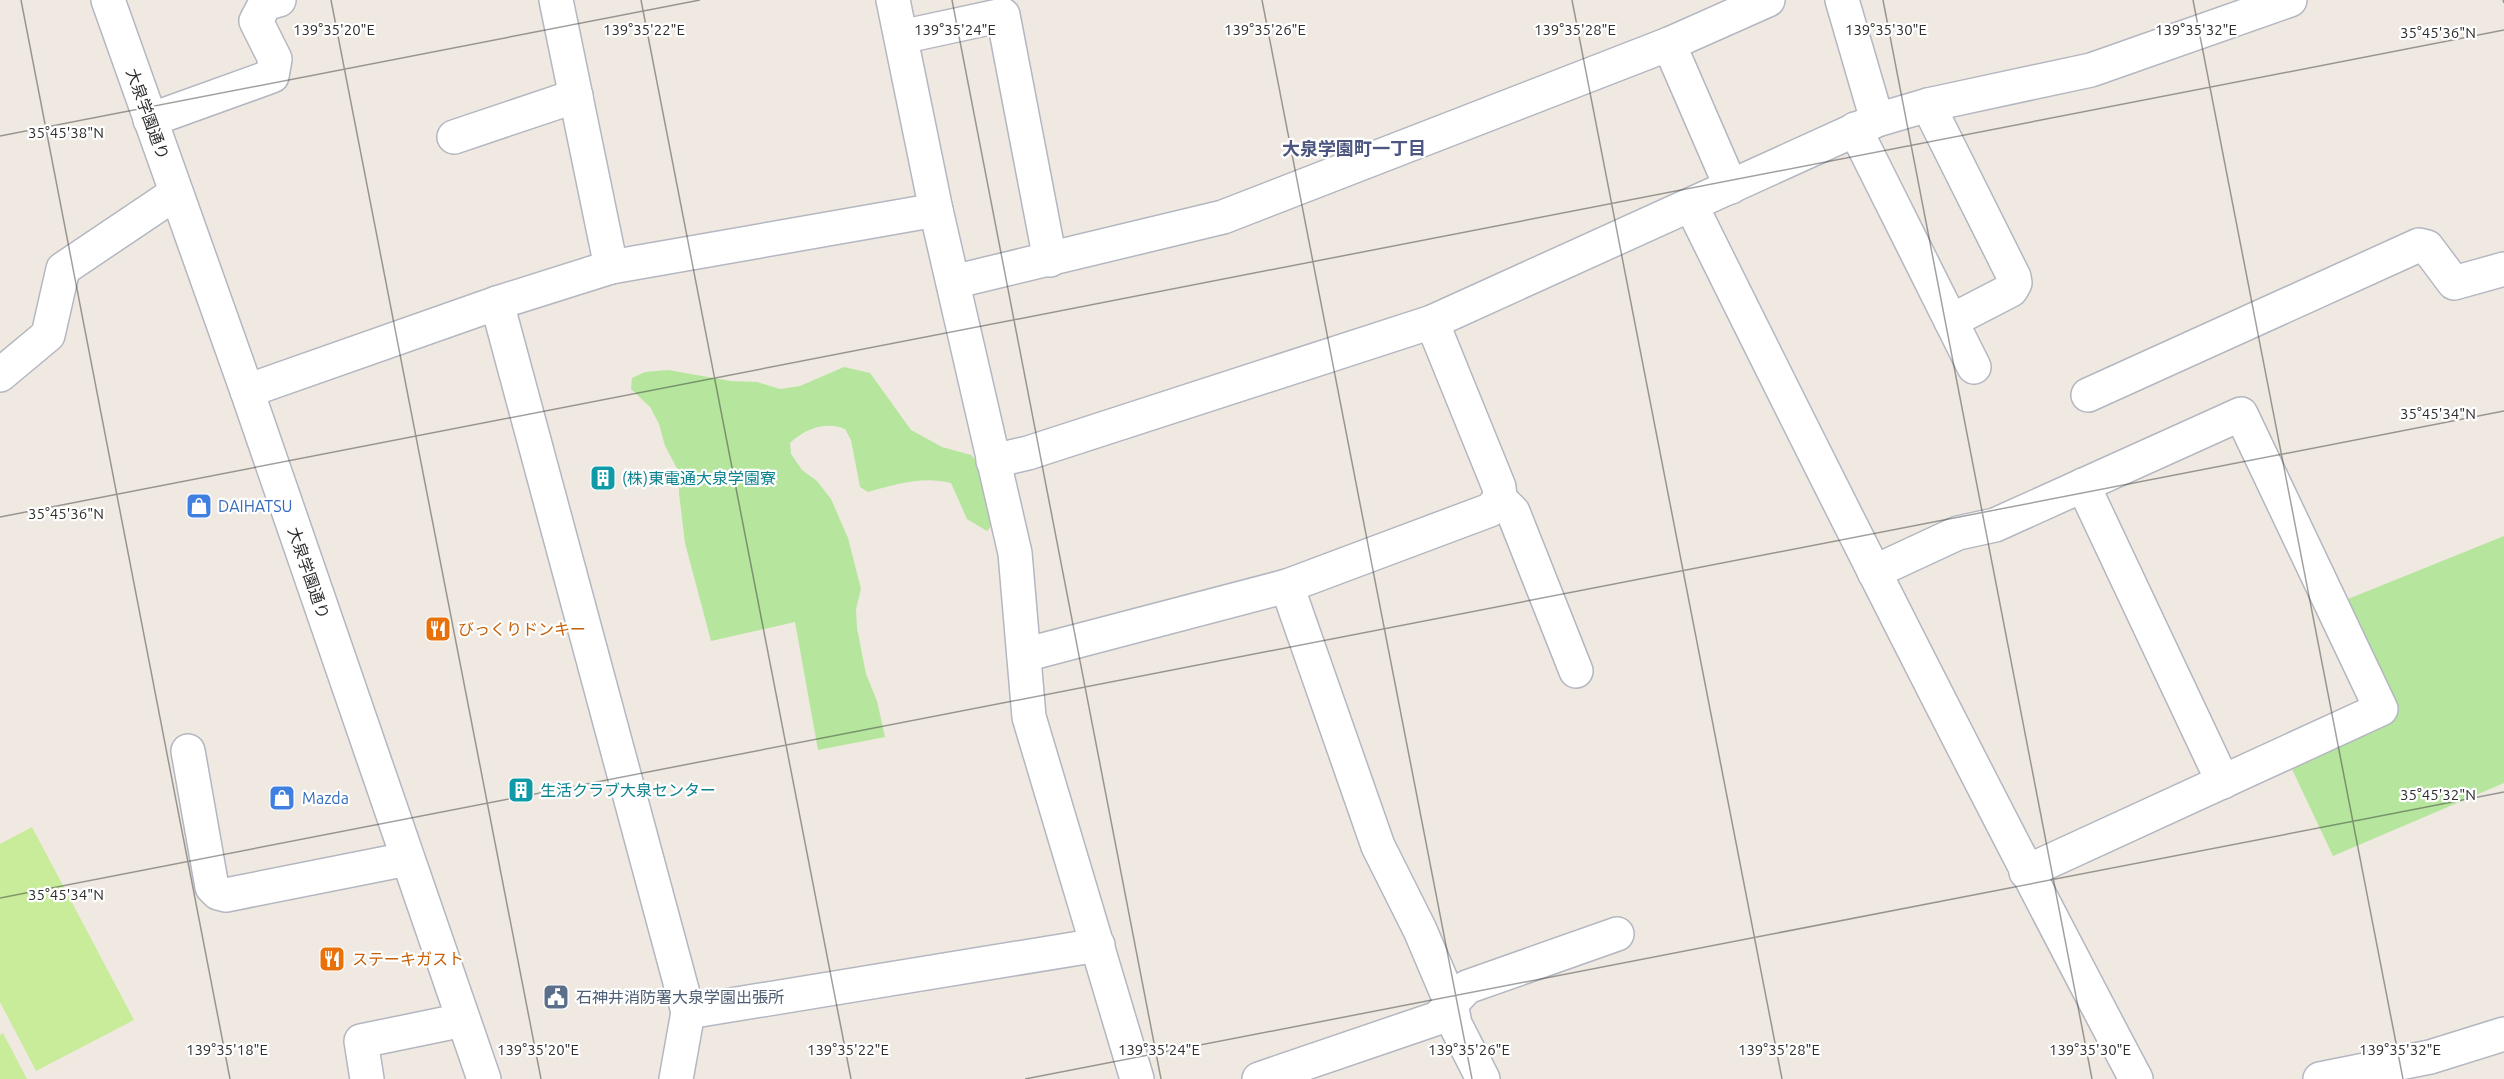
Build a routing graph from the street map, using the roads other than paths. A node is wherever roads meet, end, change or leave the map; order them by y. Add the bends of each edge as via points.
1 (108, 0) edge
2 (279, 0) edge
3 (556, 0) edge
4 (893, 0) edge
5 (1768, 0) edge
6 (1842, 0) edge
7 (2290, 0) edge
8 (901, 37) junction
9 (1669, 44) junction
10 (576, 96) junction
11 (1928, 105) junction
12 (150, 120) junction
13 (1866, 124) junction
14 (454, 137) dead end
15 (1731, 187) junction
16 (176, 193) junction
17 (1692, 205) junction
18 (936, 210) junction
19 (1050, 260) junction
20 (611, 267) junction
21 (2504, 268) edge
22 (953, 282) junction
23 (497, 303) junction
24 (1951, 321) junction
25 (1432, 322) junction
26 (3, 366) edge
27 (1974, 367) dead end
28 (247, 391) junction
29 (2088, 395) dead end
30 (993, 462) junction
31 (2083, 485) junction
32 (1500, 499) junction
33 (1874, 572) junction
34 (1287, 586) junction
35 (1024, 655) junction
36 (1576, 671) dead end
37 (188, 751) dead end
38 (2223, 782) junction
39 (408, 859) junction
40 (2026, 872) junction
41 (1617, 934) dead end
42 (1098, 945) junction
43 (1450, 1003) junction
44 (688, 1012) junction
45 (463, 1020) junction
46 (2504, 1034) edge
47 (2433, 1068) edge
48 (367, 1079) edge
49 (484, 1079) edge
50 (676, 1079) edge
51 (1137, 1079) edge
52 (1259, 1079) edge
53 (1483, 1079) edge
54 (2136, 1079) edge
55 (2320, 1079) edge

1 - 12 street, 大泉学園通り
2 - 12 street via 265,4 256,21 275,59 272,76
3 - 10 street
4 - 8 street
5 - 9 street
6 - 13 street
7 - 11 street via 2091,70
8 - 18 street
8 - 19 street via 1003,15
9 - 15 street
9 - 19 street via 1223,217
10 - 14 street
10 - 20 street
11 - 13 street
11 - 24 street via 2015,284 2011,290
12 - 16 street, 大泉学園通り
13 - 15 street
13 - 24 street
15 - 17 street
16 - 26 street via 63,269 48,335
16 - 28 street, 大泉学園通り
17 - 25 street
17 - 33 street
18 - 20 street
18 - 22 street
19 - 22 street
20 - 23 street
21 - 29 street via 2454,283 2427,247 2419,245
22 - 30 street
23 - 28 street
23 - 44 street
24 - 27 street
25 - 30 street
25 - 32 street via 1499,486
28 - 39 street, 大泉学園通り
30 - 35 street via 1015,553
31 - 33 street via 1995,525 1958,533
31 - 38 street
31 - 38 street via 2241,414 2381,709
32 - 34 street via 1490,510
32 - 36 street via 1513,512
33 - 40 street
34 - 35 street
34 - 43 street via 1378,846 1420,930
35 - 42 street via 1029,717
37 - 39 street via 212,887 218,893 226,895
38 - 40 street
39 - 45 street, 大泉学園通り
40 - 54 street
41 - 43 street via 1467,987
42 - 44 street
42 - 51 street
43 - 52 street via 1438,1018
43 - 53 street via 1455,1024
44 - 50 street
45 - 48 street via 360,1034
45 - 49 street, 大泉学園通り
46 - 47 street
47 - 55 street

